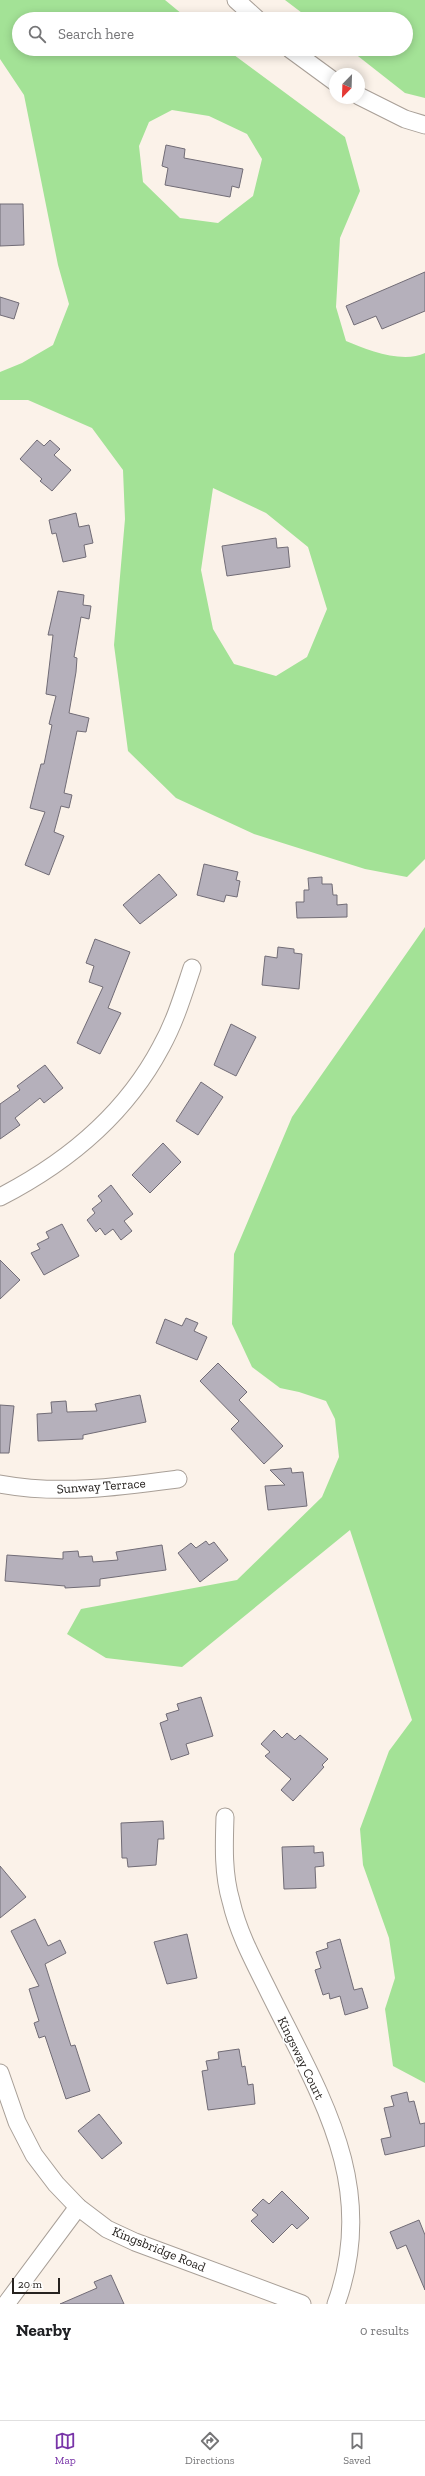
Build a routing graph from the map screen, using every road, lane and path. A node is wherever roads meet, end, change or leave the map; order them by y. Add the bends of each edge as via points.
1 (236, 0) edge
2 (249, 12) edge
3 (300, 56) edge
4 (329, 78) edge
5 (365, 99) edge
6 (425, 125) edge
7 (192, 968) dead end
8 (0, 1197) edge
9 (178, 1479) dead end
10 (0, 1484) edge
11 (224, 1817) dead end
12 (0, 2073) edge
13 (78, 2208) junction
14 (6, 2304) edge
15 (302, 2304) edge
16 (336, 2304) edge

1 - 2 street
3 - 4 street
5 - 6 street via 405,119
7 - 8 street via 180,1006 162,1047 140,1082 116,1112 93,1136 66,1158 35,1179
9 - 10 street, Sunway Terrace via 72,1490 20,1488
11 - 16 street, Kingsway Court via 225,1873 239,1927 330,2117 344,2157 350,2194 351,2228 344,2282
12 - 13 street, Kingsbridge Road via 17,2122 34,2155
13 - 14 street
13 - 15 street, Kingsbridge Road via 107,2229 136,2242

